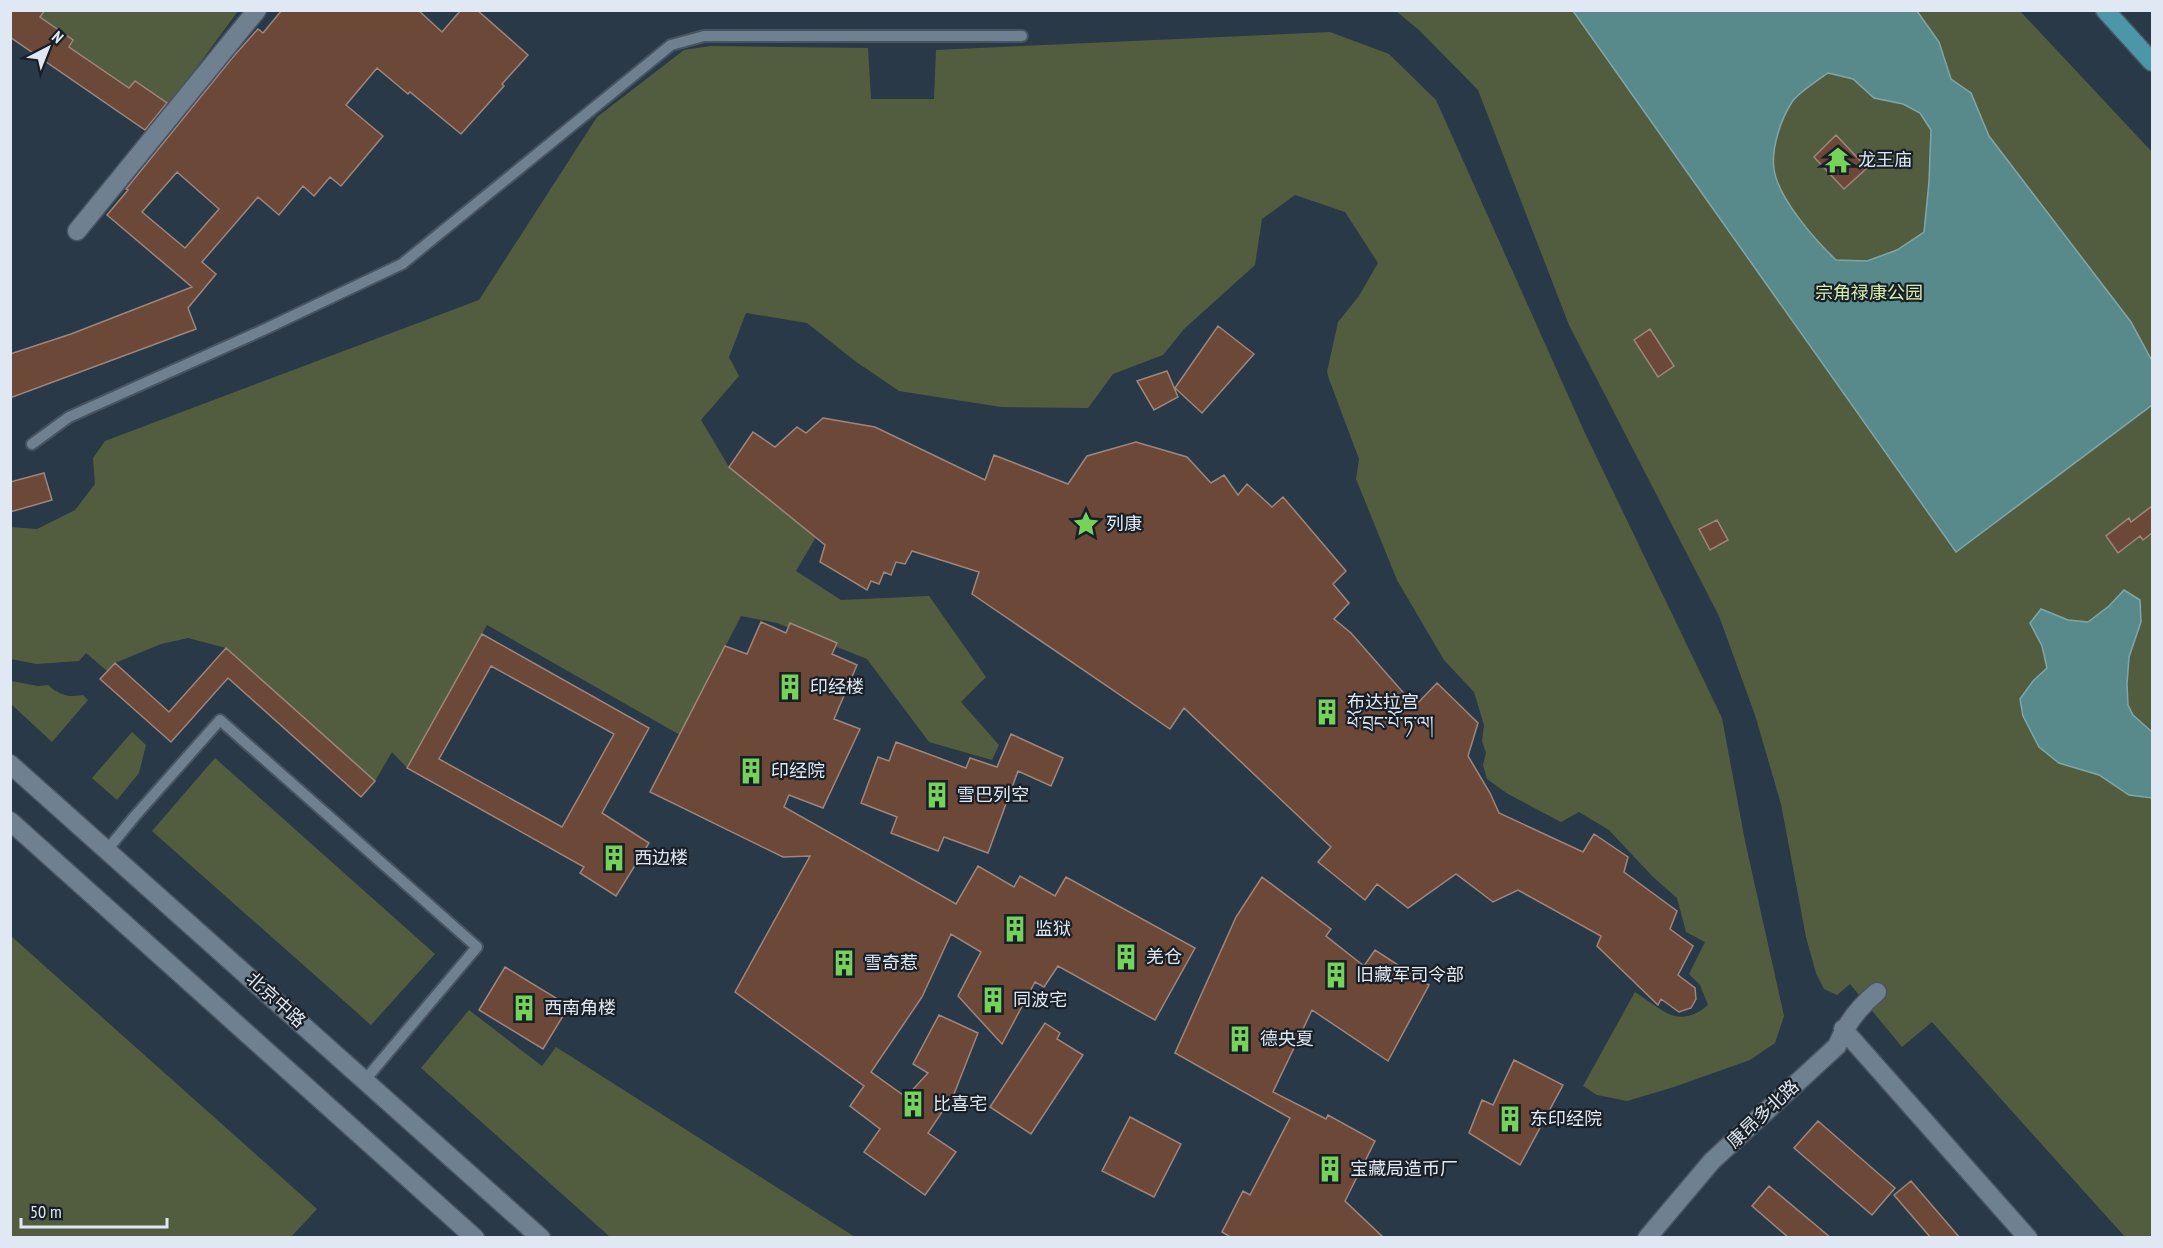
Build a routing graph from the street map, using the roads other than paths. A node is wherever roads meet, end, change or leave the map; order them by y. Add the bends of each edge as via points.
1 (257, 10) edge
2 (2105, 10) edge
3 (1022, 36) dead end
4 (2152, 62) edge
5 (77, 231) dead end
6 (32, 444) dead end
7 (10, 764) edge
8 (10, 820) edge
9 (107, 850) junction
10 (1877, 992) dead end
11 (1843, 1029) junction
12 (365, 1080) junction
13 (475, 1238) edge
14 (541, 1238) edge
15 (1647, 1238) edge
16 (2028, 1238) edge

1 - 5 main road
2 - 4 main road
3 - 6 lane via 704,36 671,45 402,264 69,417
7 - 9 main road, 北京中路
8 - 13 main road
9 - 12 main road, 北京中路
9 - 12 lane via 220,720 477,947
10 - 11 main road, 康昂多北路 via 1860,1006
11 - 15 main road, 康昂多北路 via 1837,1046 1712,1161
11 - 16 main road
12 - 14 main road, 北京中路

